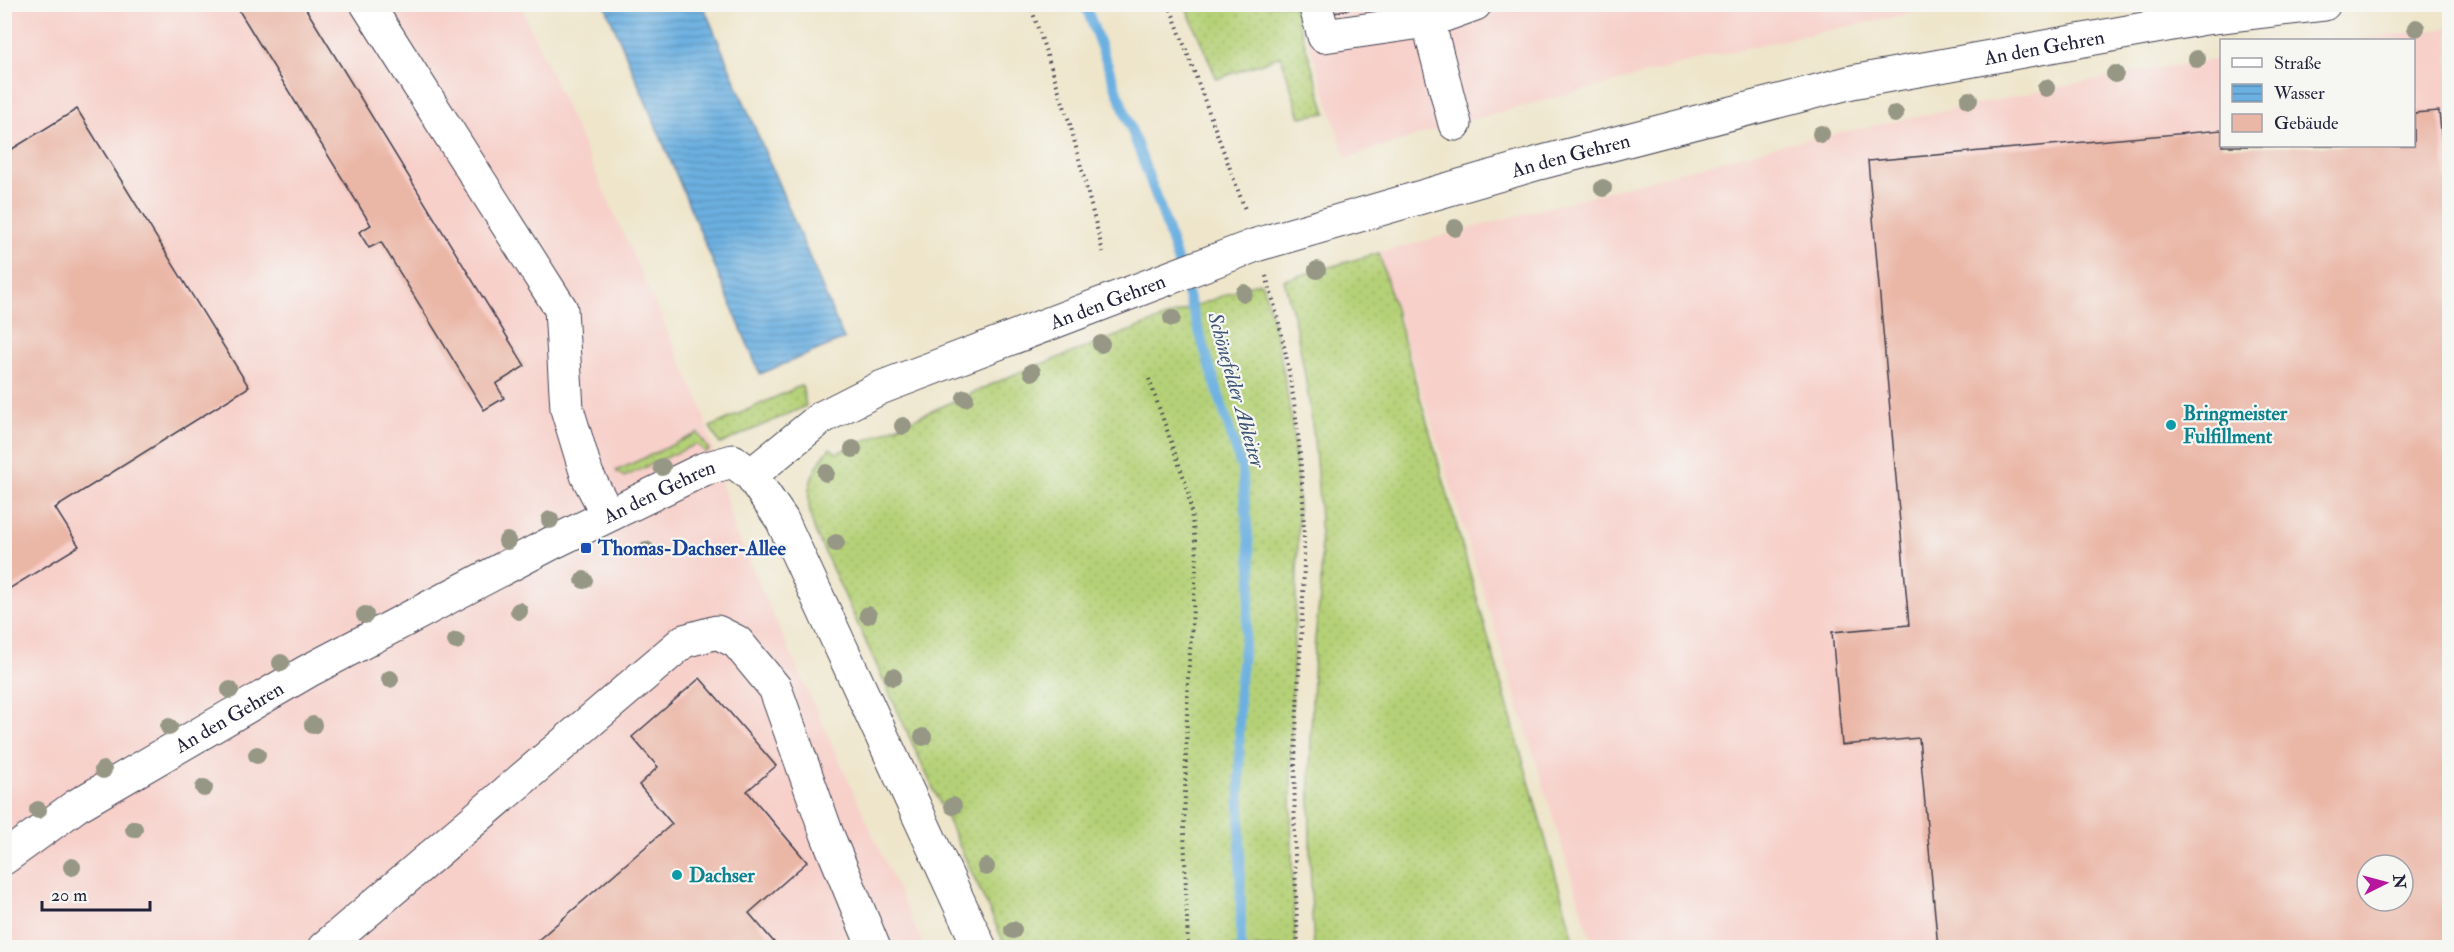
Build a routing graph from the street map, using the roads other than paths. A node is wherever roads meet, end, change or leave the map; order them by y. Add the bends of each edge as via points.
1 (367, 4) edge
2 (1315, 4) edge
3 (1475, 4) edge
4 (2324, 4) edge
5 (1428, 21) junction
6 (1455, 124) dead end
7 (751, 475) junction
8 (608, 515) junction
9 (4, 858) edge
10 (324, 948) edge
11 (874, 948) edge
12 (980, 948) edge

1 - 8 street via 561,309 567,409 587,474
2 - 5 street via 1324,36
3 - 5 street
4 - 7 street, An den Gehren via 2205,18 1852,82 1539,163 1237,252 880,388 821,418
5 - 6 street
7 - 8 street, An den Gehren via 733,461 704,468
7 - 12 street via 782,519
8 - 9 street, An den Gehren via 308,671 76,806
10 - 11 street via 684,641 717,632 737,642 775,688 827,834

